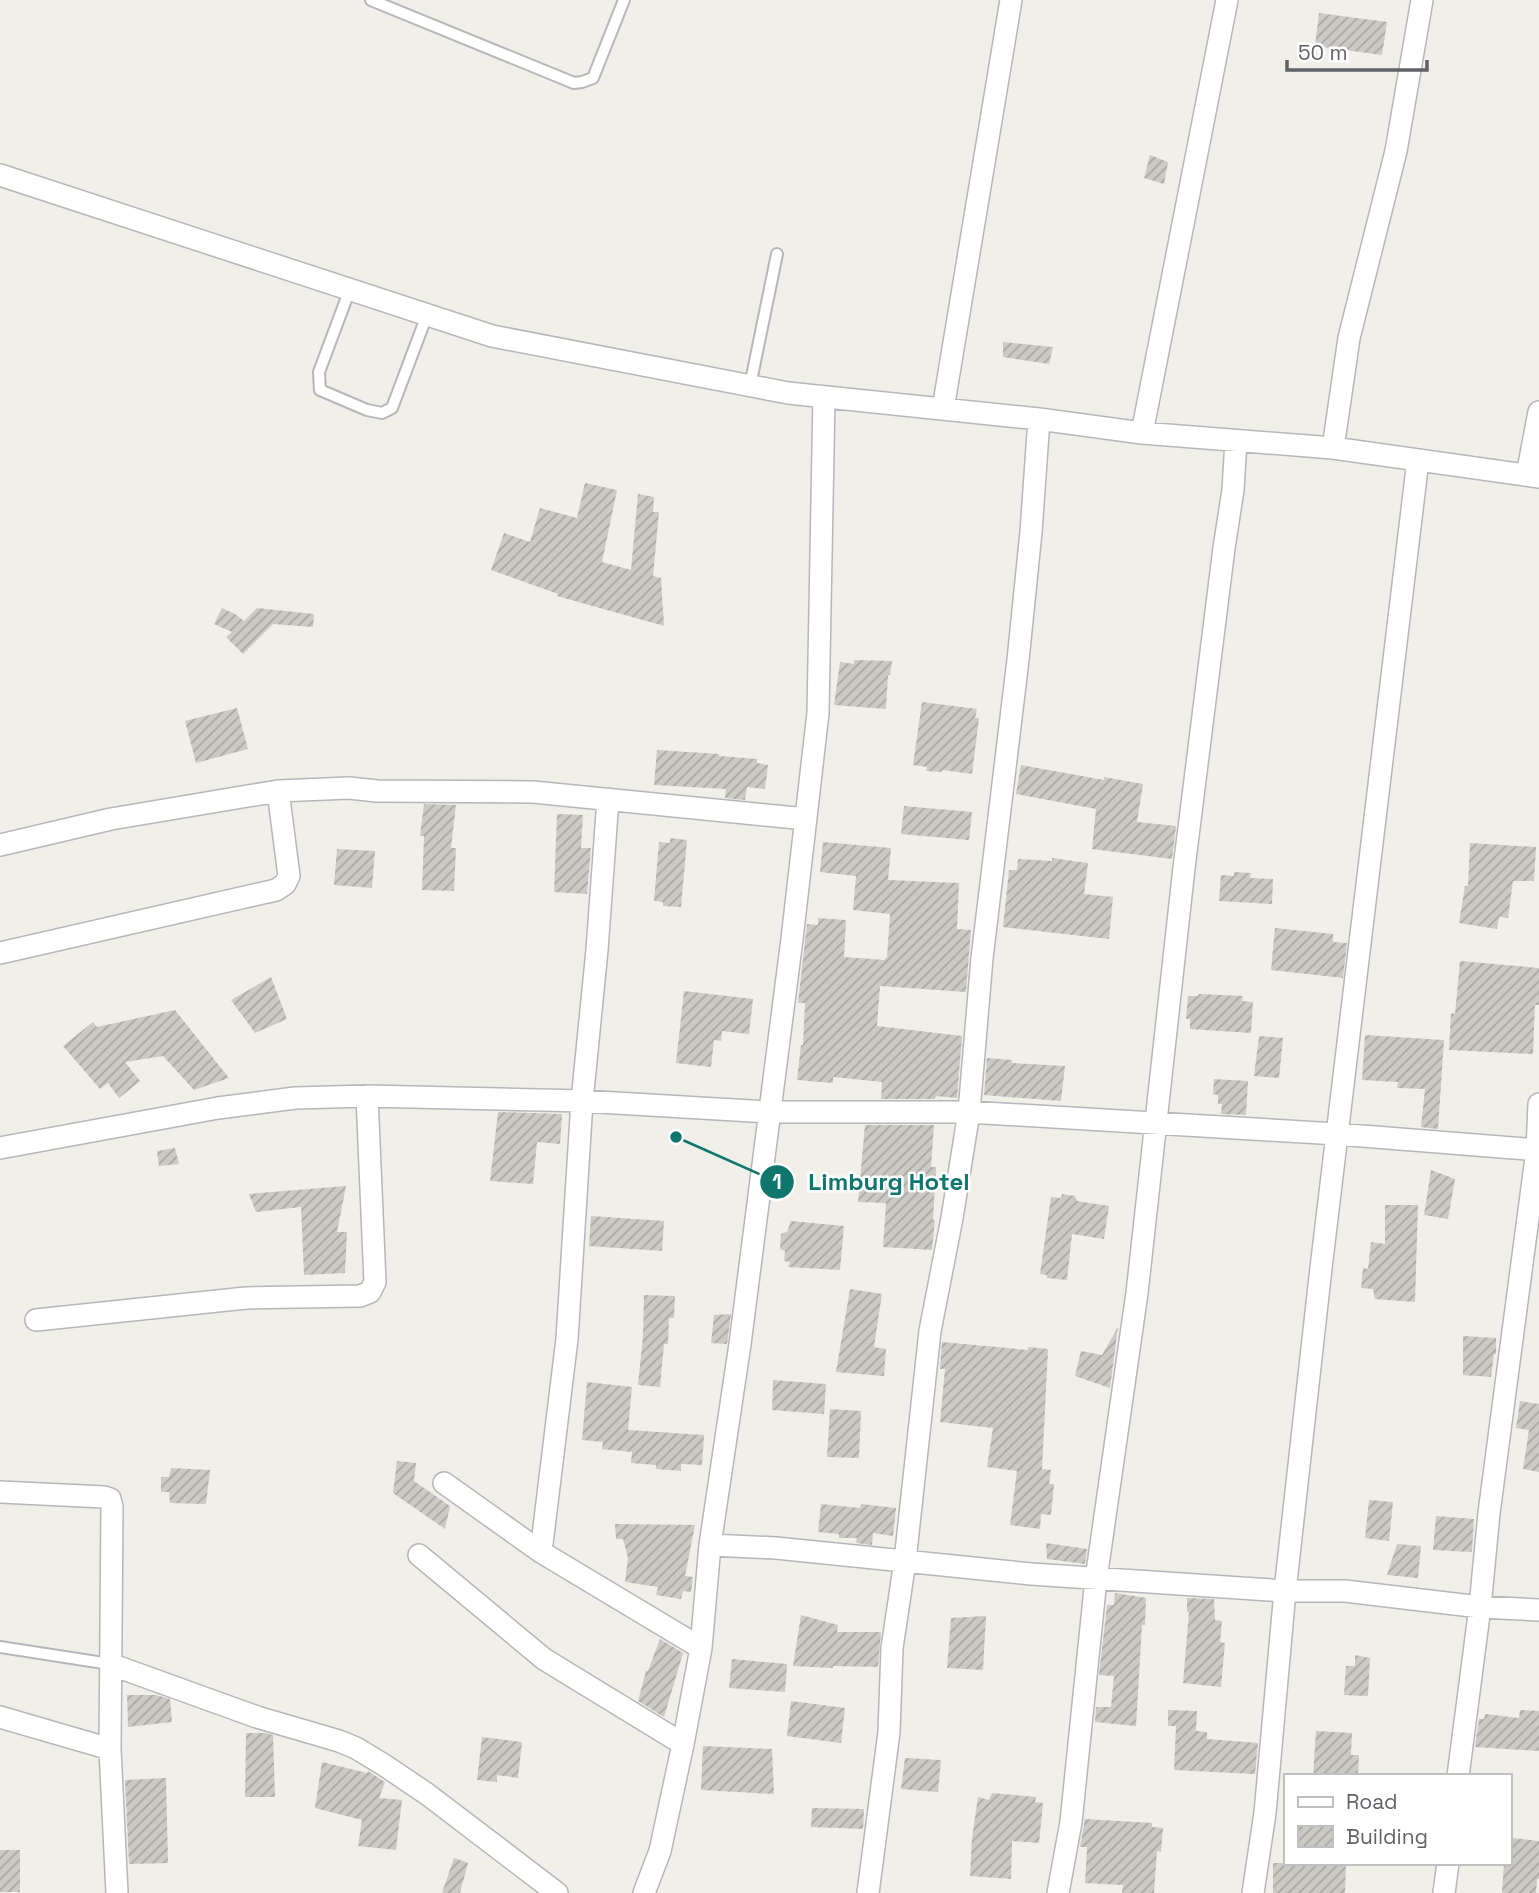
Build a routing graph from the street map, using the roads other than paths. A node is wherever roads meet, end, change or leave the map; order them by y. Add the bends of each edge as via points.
1 (371, 0) edge
2 (624, 0) edge
3 (1012, 0) edge
4 (1227, 0) edge
5 (1422, 0) edge
6 (0, 175) edge
7 (777, 254) dead end
8 (350, 289) junction
9 (427, 315) junction
10 (750, 386) junction
11 (824, 397) junction
12 (943, 410) junction
13 (1539, 412) edge
14 (1039, 419) junction
15 (1142, 433) junction
16 (1236, 441) junction
17 (1333, 449) junction
18 (1418, 460) junction
19 (1533, 476) edge
20 (278, 791) junction
21 (608, 799) junction
22 (806, 819) junction
23 (0, 845) edge
24 (0, 953) edge
25 (367, 1096) junction
26 (582, 1101) junction
27 (1539, 1104) edge
28 (770, 1112) junction
29 (969, 1112) junction
30 (1156, 1122) junction
31 (1337, 1134) junction
32 (0, 1148) edge
33 (1538, 1150) edge
34 (36, 1320) dead end
35 (444, 1483) dead end
36 (0, 1492) edge
37 (710, 1545) junction
38 (541, 1552) junction
39 (419, 1555) dead end
40 (905, 1561) junction
41 (1097, 1578) junction
42 (1285, 1591) junction
43 (1480, 1607) junction
44 (1539, 1609) edge
45 (0, 1647) edge
46 (701, 1648) junction
47 (110, 1664) junction
48 (0, 1717) edge
49 (683, 1744) junction
50 (110, 1749) junction
51 (1458, 1774) edge
52 (1448, 1865) edge
53 (117, 1893) edge
54 (557, 1893) edge
55 (644, 1893) edge
56 (868, 1893) edge
57 (1058, 1893) edge
58 (1252, 1893) edge
59 (1444, 1893) edge

1 - 2 lane via 574,83 593,78
3 - 12 street
4 - 15 street
5 - 17 street via 1396,151 1349,338
6 - 8 street
7 - 10 lane
8 - 9 street
8 - 9 lane via 318,383 320,390 367,410 382,413 392,408
9 - 10 street via 492,336
10 - 11 street
11 - 12 street
11 - 22 street via 818,713
12 - 14 street
13 - 19 street
14 - 15 street
14 - 29 street
15 - 16 street
16 - 17 street
16 - 30 street
17 - 18 street
18 - 19 street
18 - 31 street
20 - 21 street via 533,792
20 - 23 street via 111,819
20 - 24 street via 289,876 276,890
21 - 22 street
21 - 26 street
22 - 28 street
25 - 26 street
25 - 32 street via 295,1098 218,1108
25 - 34 street via 375,1282 370,1292 360,1296 246,1298
26 - 28 street
26 - 38 street via 567,1339
27 - 33 street
28 - 29 street
28 - 37 street
29 - 30 street
29 - 40 street via 930,1331
30 - 31 street
30 - 41 street
31 - 33 street
31 - 42 street
33 - 43 street
35 - 38 street
36 - 47 street via 110,1499
37 - 40 street
37 - 46 street
38 - 46 street
39 - 49 street via 544,1659
40 - 41 street
40 - 56 street
41 - 42 street
41 - 57 street via 1072,1822
42 - 43 street via 1345,1591
42 - 58 street via 1265,1813
43 - 44 street
43 - 51 street
45 - 47 lane
46 - 49 street
47 - 50 street
47 - 54 street via 356,1748 427,1794
48 - 50 street
49 - 55 street via 660,1850
50 - 53 street
52 - 59 street

